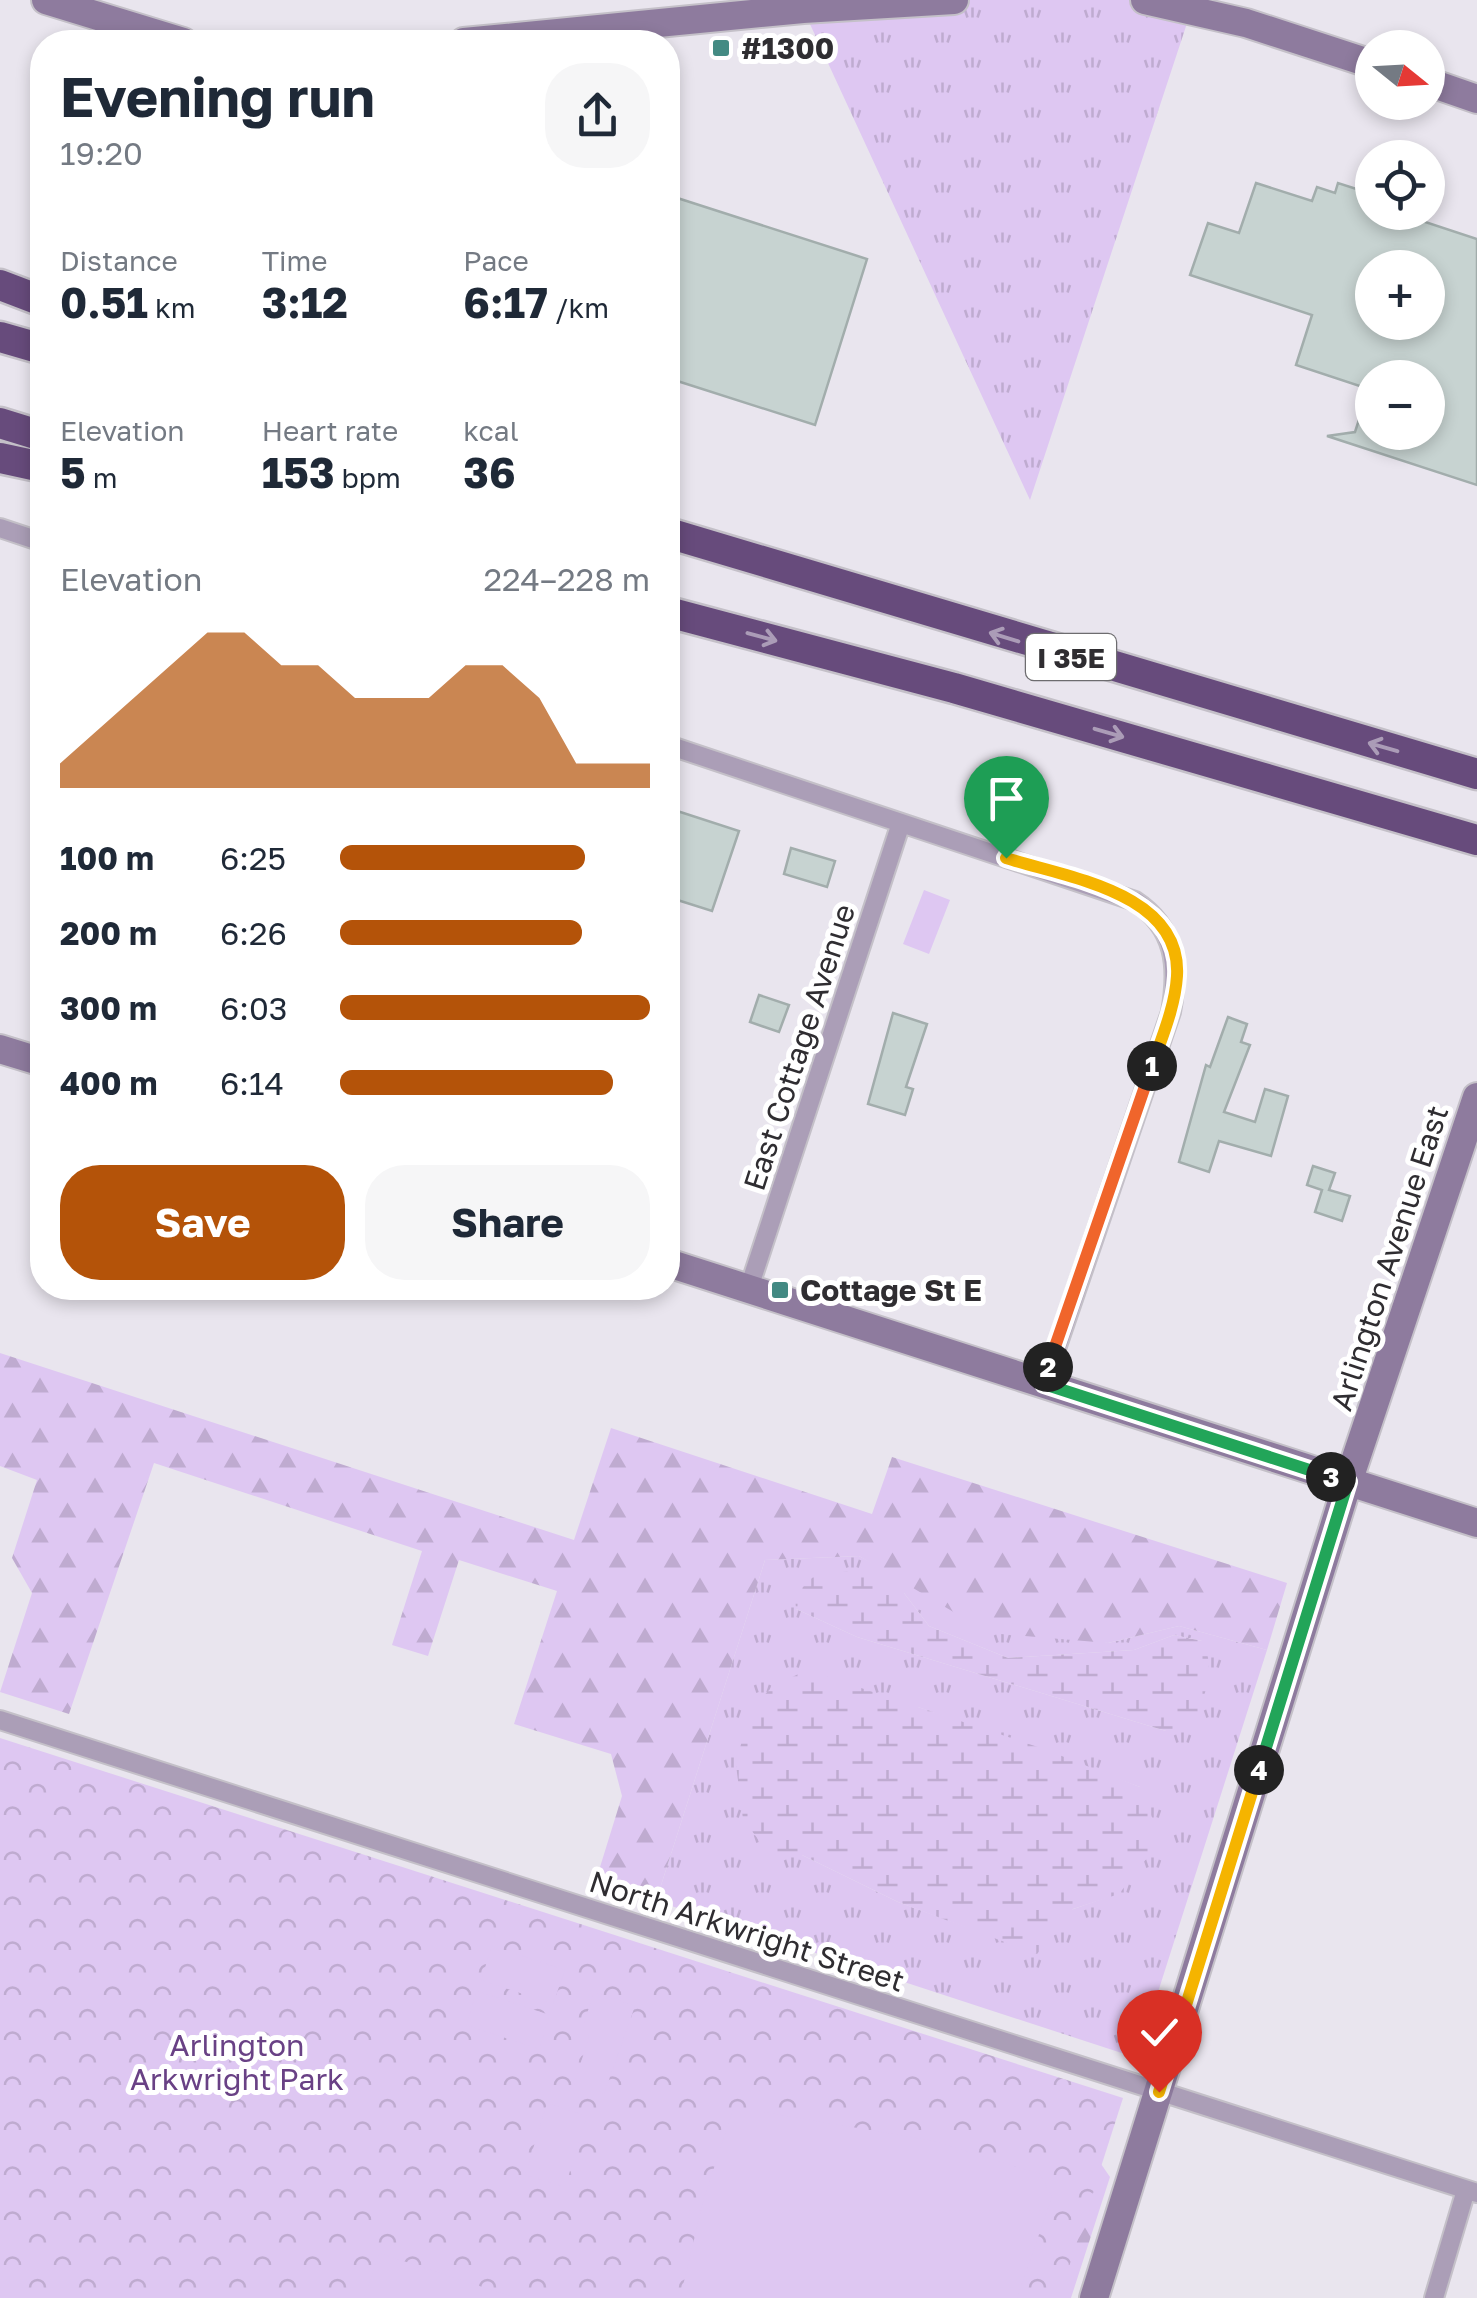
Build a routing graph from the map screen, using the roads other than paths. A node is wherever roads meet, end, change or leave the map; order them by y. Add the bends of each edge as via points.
1 (46, 0) edge
2 (954, 0) edge
3 (1145, 0) edge
4 (144, 30) edge
5 (591, 30) edge
6 (1355, 58) edge
7 (1445, 88) edge
8 (1477, 98) edge
9 (0, 285) edge
10 (30, 296) edge
11 (0, 337) edge
12 (30, 346) edge
13 (0, 424) edge
14 (30, 433) edge
15 (0, 458) edge
16 (30, 464) edge
17 (0, 528) edge
18 (680, 537) edge
19 (30, 538) edge
20 (680, 615) edge
21 (680, 749) edge
22 (1477, 774) edge
23 (901, 823) junction
24 (1477, 840) edge
25 (0, 1048) edge
26 (30, 1058) edge
27 (1477, 1097) edge
28 (680, 1267) edge
29 (749, 1288) junction
30 (1044, 1384) junction
31 (1348, 1482) junction
32 (1477, 1523) edge
33 (0, 1720) edge
34 (1159, 2092) junction
35 (1472, 2192) edge
36 (1094, 2298) edge
37 (1434, 2298) edge

1 - 4 street
2 - 5 street
3 - 6 street
7 - 8 street
9 - 10 highway
11 - 12 highway
13 - 14 highway
15 - 16 highway
17 - 19 street
22 -> 18 highway, I 35E
20 -> 24 highway, I 35E
21 - 23 street
23 - 29 street, East Cottage Avenue
23 - 30 street via 1135,901 1166,933 1177,968 1171,1012
25 - 26 street
27 - 31 street, Arlington Avenue East
28 - 29 street
29 - 30 street
30 - 31 street
31 - 32 street
31 - 34 street, Arlington Avenue East
33 - 34 street, North Arkwright Street
34 - 35 street, North Arkwright Street
34 - 36 street, Arlington Avenue East
35 - 37 street

